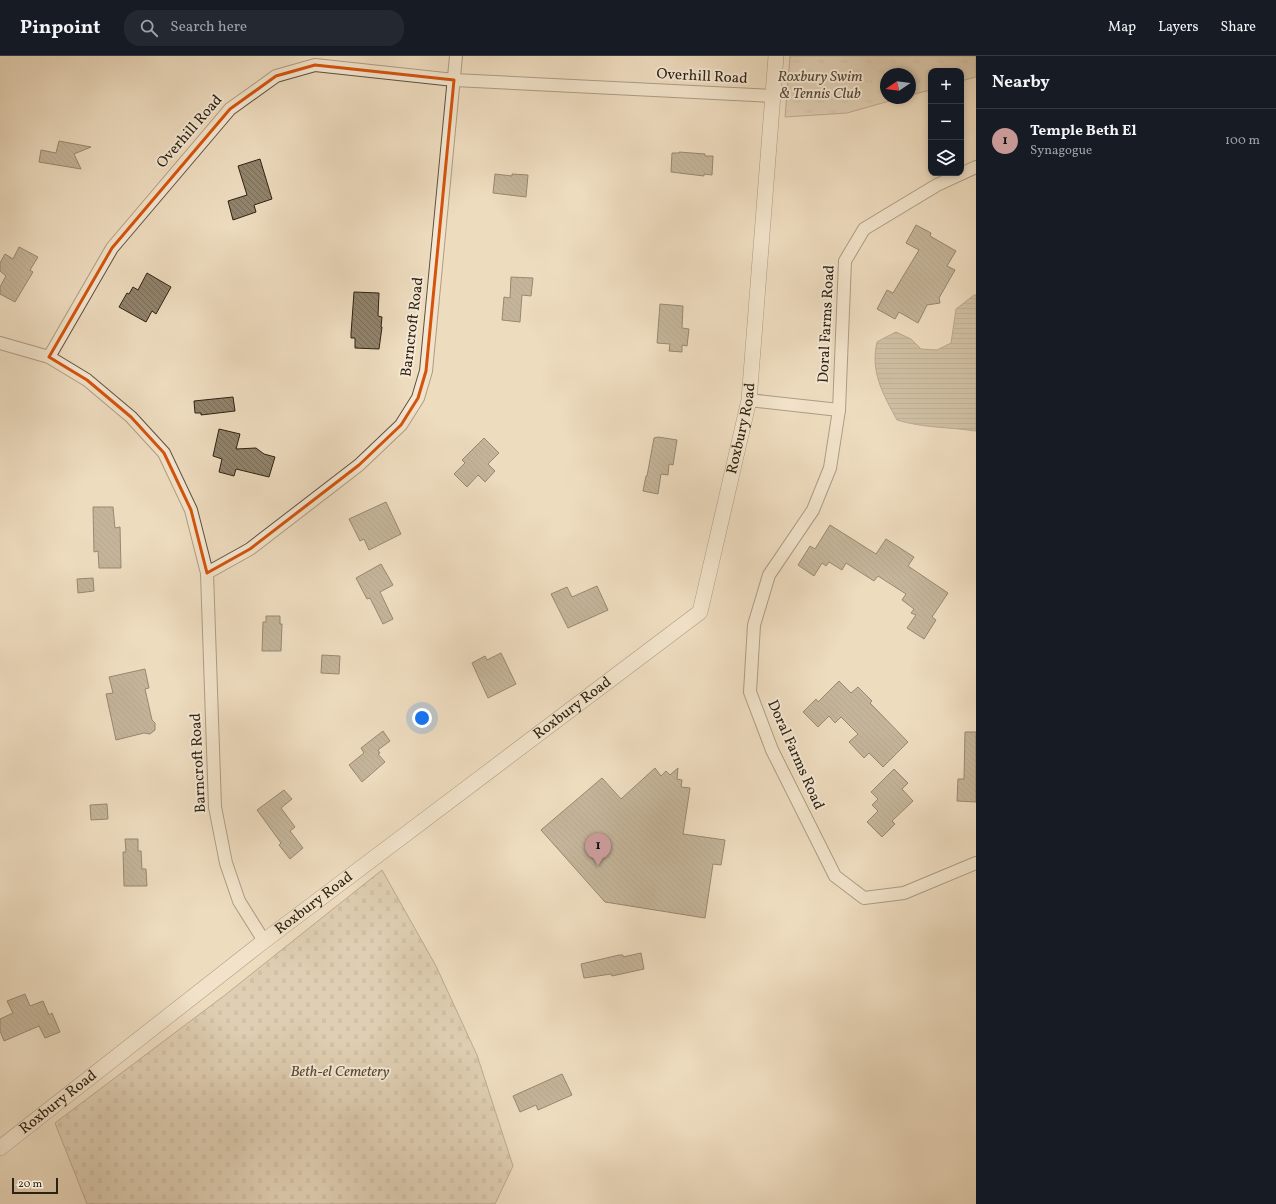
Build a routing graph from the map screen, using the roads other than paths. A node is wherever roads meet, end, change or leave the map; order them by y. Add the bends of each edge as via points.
1 (456, 56) edge
2 (776, 56) edge
3 (454, 80) junction
4 (773, 96) junction
5 (976, 167) edge
6 (0, 343) edge
7 (50, 357) junction
8 (749, 400) junction
9 (839, 410) junction
10 (207, 573) junction
11 (976, 863) edge
12 (264, 941) junction
13 (0, 1148) edge

1 - 3 street, Barncroft Road
2 - 4 street, Roxbury Road
3 - 4 street, Overhill Road
3 - 7 street, Overhill Road via 316,65 276,76 230,108 112,248
3 - 10 street, Barncroft Road via 426,371 418,398 401,425 359,465 250,549
4 - 8 street, Roxbury Road
5 - 9 street, Doral Farms Road via 937,185 864,229 845,261
6 - 7 street, Barncroft Road
7 - 10 street, Barncroft Road via 87,380 131,416 164,453 191,510
8 - 9 street
8 - 12 street, Roxbury Road via 700,612
9 - 11 street, Doral Farms Road via 830,468 813,510 769,575 754,625 750,692 772,750 835,876 864,898 904,893
10 - 12 street, Barncroft Road via 215,807 226,863 239,901
12 - 13 street, Roxbury Road

